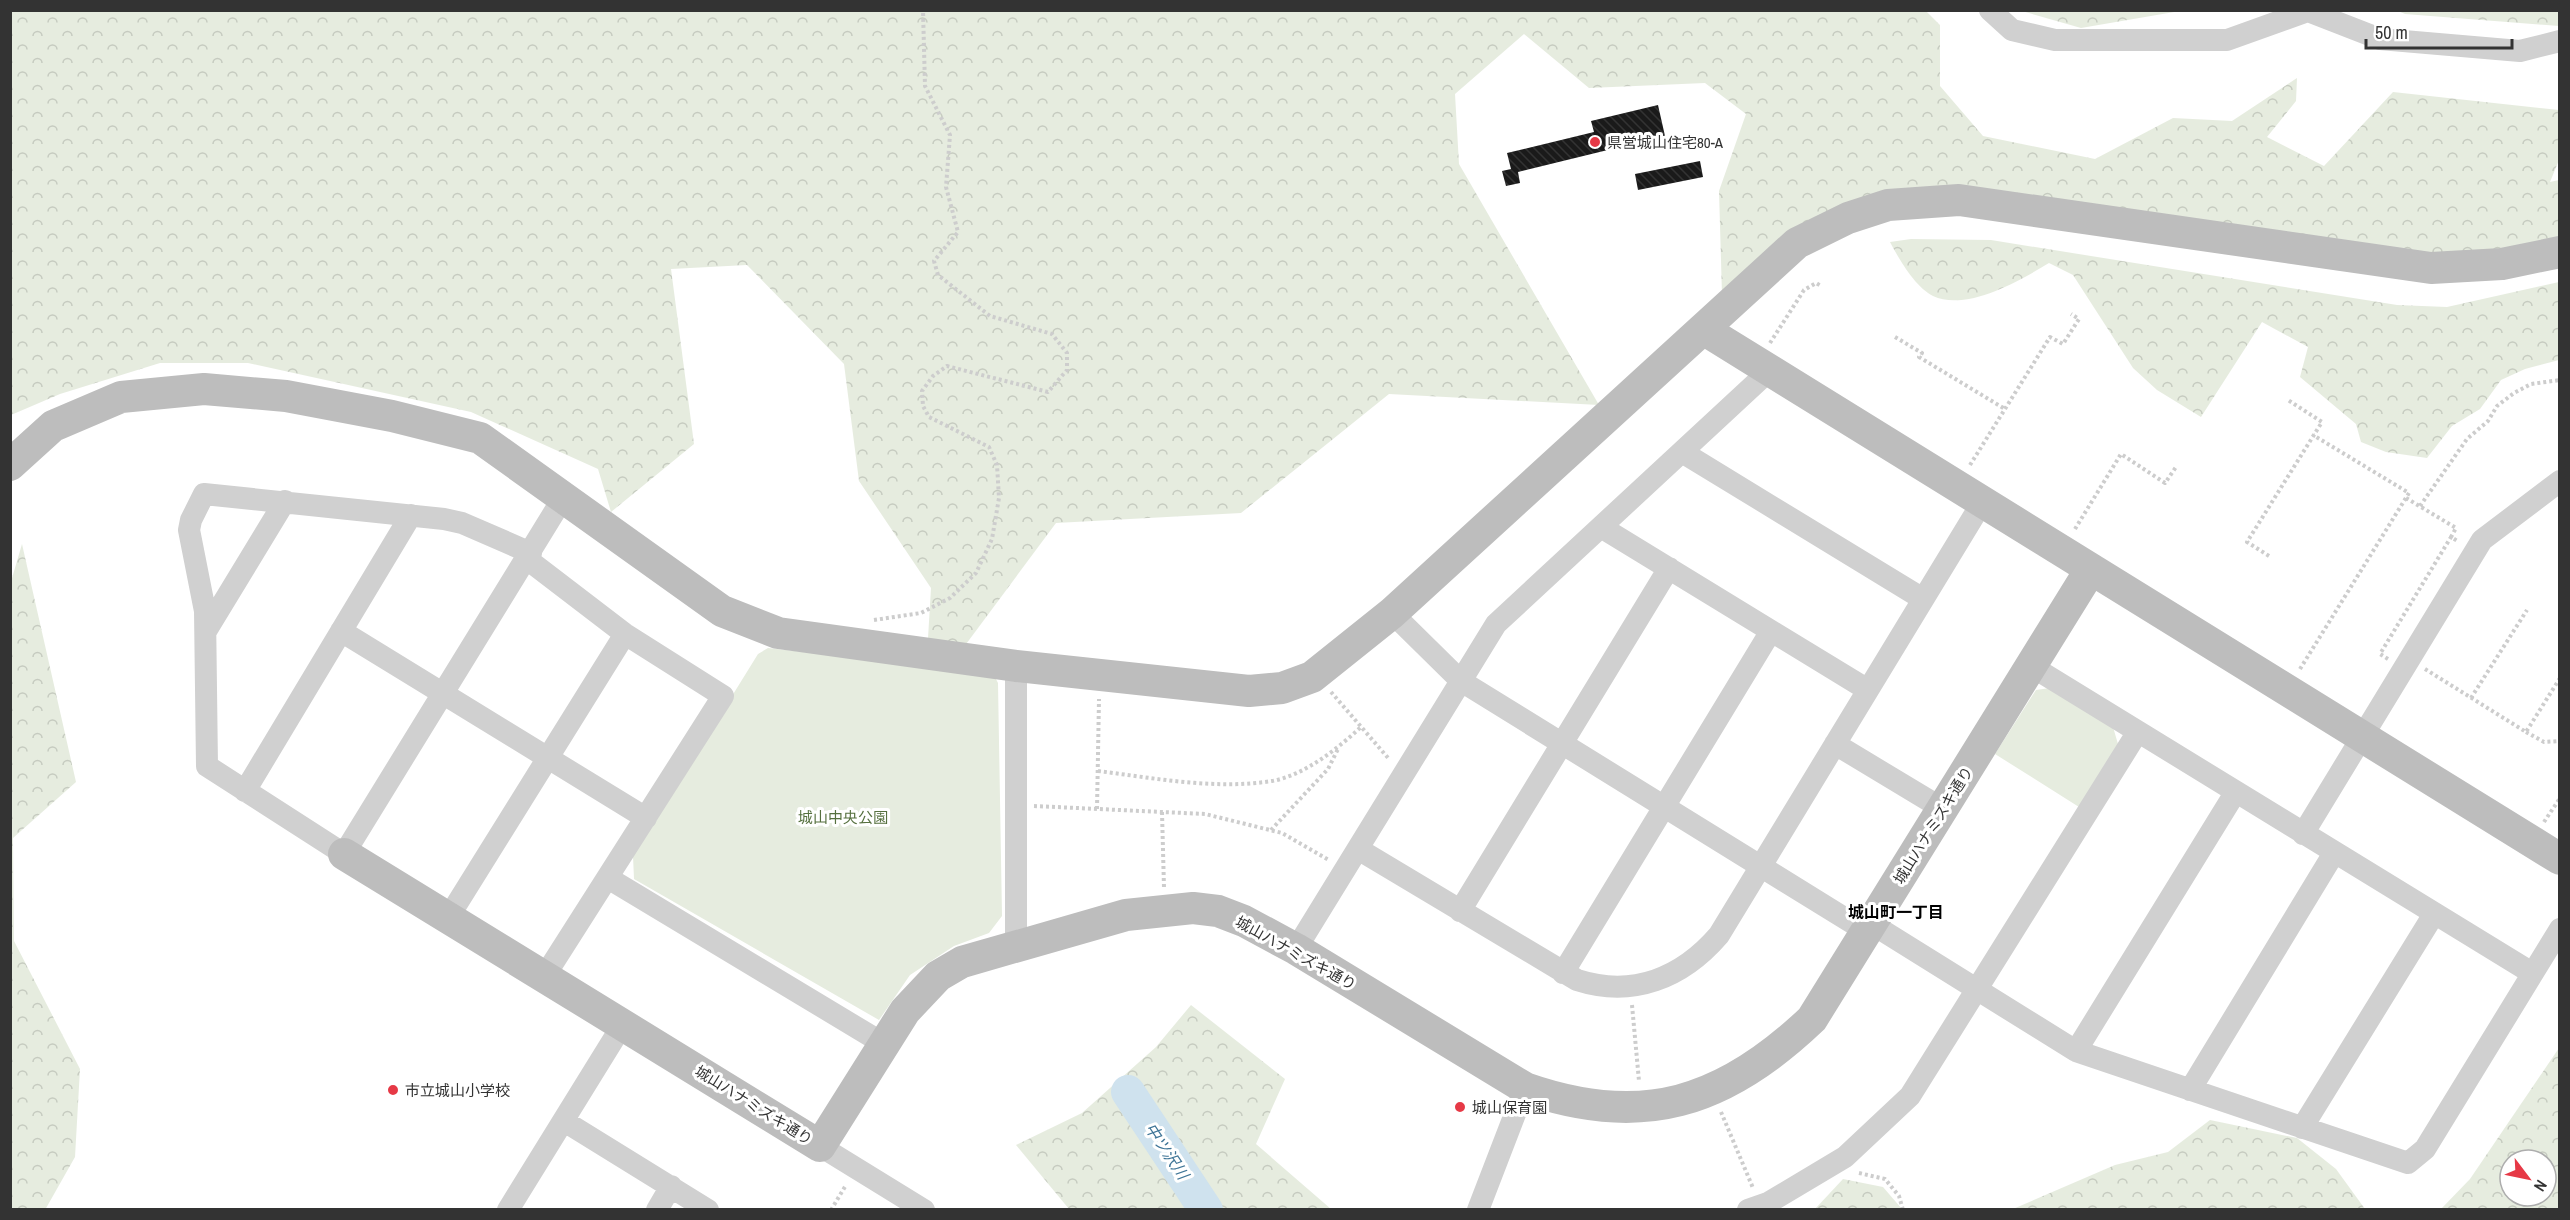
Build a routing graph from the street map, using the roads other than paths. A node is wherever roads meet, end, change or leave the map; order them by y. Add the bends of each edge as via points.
1 (1990, 10) edge
2 (2559, 41) edge
3 (2559, 252) edge
4 (1703, 329) junction
5 (1768, 358) junction
6 (1682, 452) junction
7 (10, 465) edge
8 (2559, 481) edge
9 (563, 498) junction
10 (285, 501) junction
11 (1983, 501) junction
12 (411, 515) junction
13 (1601, 527) junction
14 (529, 556) junction
15 (1669, 568) junction
16 (2091, 568) junction
17 (1923, 599) junction
18 (1392, 614) junction
19 (206, 631) junction
20 (341, 631) junction
21 (1772, 631) junction
22 (625, 634) junction
23 (1016, 666) junction
24 (2031, 666) junction
25 (1461, 681) junction
26 (1868, 690) junction
27 (444, 694) junction
28 (2137, 733) junction
29 (2363, 737) junction
30 (1563, 743) junction
31 (1835, 744) junction
32 (548, 758) junction
33 (245, 791) junction
34 (2235, 792) junction
35 (1665, 806) junction
36 (1943, 809) junction
37 (646, 818) junction
38 (2303, 834) junction
39 (1358, 849) junction
40 (2334, 853) junction
41 (344, 854) junction
42 (2559, 859) edge
43 (1761, 866) junction
44 (608, 878) junction
45 (1460, 911) junction
46 (2434, 914) junction
47 (448, 918) junction
48 (1869, 928) junction
49 (2559, 929) edge
50 (1016, 946) junction
51 (1296, 949) junction
52 (1563, 973) junction
53 (2532, 973) junction
54 (544, 977) junction
55 (1978, 990) junction
56 (623, 1024) junction
57 (884, 1044) junction
58 (2076, 1051) junction
59 (1525, 1088) junction
60 (2190, 1090) junction
61 (564, 1121) junction
62 (2302, 1128) junction
63 (820, 1146) junction
64 (671, 1186) junction
65 (1486, 1207) edge
66 (1754, 1207) edge
67 (508, 1209) edge
68 (657, 1209) edge
69 (708, 1209) edge
70 (924, 1209) edge

1 - 2 street via 2013,30 2055,40 2227,40 2308,11 2380,39 2520,51
3 - 4 street via 2502,264 2431,268 1959,200 1888,205 1848,218 1797,243
4 - 5 street
4 - 18 street
5 - 6 street
5 - 11 street
6 - 13 street
6 - 17 street
7 - 9 street via 53,426 121,397 204,389 286,396 480,438
8 - 29 street via 2482,540
9 - 14 street
9 - 23 street via 722,610 778,633
10 - 12 street
10 - 19 street
10 - 19 street via 204,494 189,530
11 - 16 street
11 - 17 street
12 - 14 street via 462,523
12 - 20 street
13 - 15 street
13 - 25 street via 1496,624
14 - 22 street
14 - 27 street
15 - 21 street
15 - 30 street
16 - 24 street, 城山ハナミズキ通り
16 - 29 street
17 - 26 street
18 - 23 street via 1316,675 1282,688 1249,692
18 - 25 street
19 - 33 street via 207,766
20 - 27 street
20 - 33 street
21 - 26 street
21 - 35 street
22 - 32 street
22 - 37 street via 723,696
23 - 50 street
24 - 28 street
24 - 36 street, 城山ハナミズキ通り
25 - 30 street
25 - 39 street
26 - 31 street
27 - 32 street
27 - 41 street
28 - 34 street
28 - 55 street
29 - 38 street
29 - 42 street
30 - 35 street
30 - 45 street
31 - 36 street
31 - 43 street
32 - 37 street
32 - 47 street
33 - 41 street
34 - 38 street
34 - 58 street
35 - 43 street
35 - 52 street
36 - 48 street, 城山ハナミズキ通り
37 - 44 street
38 - 40 street
39 - 45 street
39 - 51 street
40 - 46 street
40 - 60 street
41 - 47 street, 城山ハナミズキ通り
43 - 48 street
43 - 52 street via 1704,953 1664,979 1630,986 1592,984
44 - 54 street
44 - 57 street
45 - 52 street
46 - 53 street
46 - 62 street
47 - 54 street, 城山ハナミズキ通り
48 - 55 street
48 - 59 street, 城山ハナミズキ通り via 1812,1019 1760,1064 1734,1080 1666,1104 1642,1106 1568,1101
49 - 53 street
50 - 51 street, 城山ハナミズキ通り via 1126,915 1193,908 1218,911 1244,921
50 - 57 street, 城山ハナミズキ通り via 962,962 938,976 905,1011
51 - 59 street, 城山ハナミズキ通り
53 - 62 street via 2425,1149 2408,1163
54 - 56 street, 城山ハナミズキ通り
55 - 58 street
55 - 66 street via 1910,1096 1869,1136 1833,1165
56 - 61 street
56 - 63 street, 城山ハナミズキ通り
57 - 63 street, 城山ハナミズキ通り
58 - 60 street
59 - 65 street
60 - 62 street
61 - 64 street
61 - 67 street
63 - 70 street
64 - 68 street
64 - 69 street

